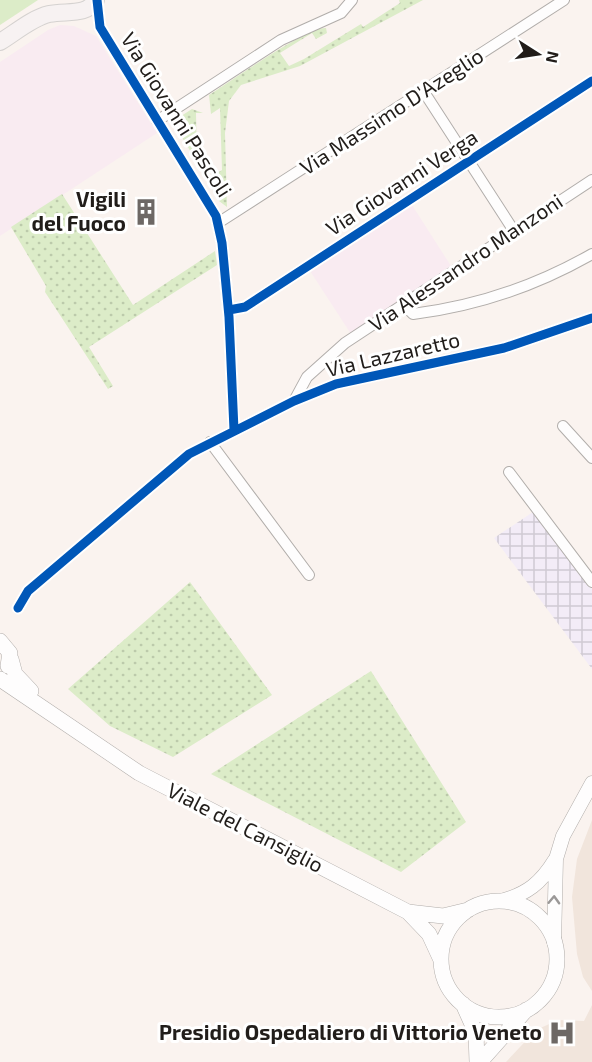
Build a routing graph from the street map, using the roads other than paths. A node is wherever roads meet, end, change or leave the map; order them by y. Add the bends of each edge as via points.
1 (52, 0) edge
2 (61, 0) edge
3 (96, 0) edge
4 (352, 0) edge
5 (564, 0) edge
6 (76, 12) junction
7 (40, 17) junction
8 (99, 25) junction
9 (0, 42) edge
10 (592, 81) edge
11 (424, 92) junction
12 (157, 121) junction
13 (469, 161) junction
14 (592, 180) edge
15 (218, 223) junction
16 (514, 231) junction
17 (592, 254) edge
18 (403, 304) junction
19 (229, 310) junction
20 (592, 318) edge
21 (294, 401) junction
22 (563, 426) dead end
23 (234, 430) junction
24 (210, 442) junction
25 (592, 458) edge
26 (509, 471) dead end
27 (309, 575) dead end
28 (592, 582) edge
29 (18, 608) dead end
30 (1, 641) edge
31 (11, 659) junction
32 (0, 674) edge
33 (0, 680) edge
34 (86, 738) junction
35 (592, 783) edge
36 (556, 859) junction
37 (501, 901) junction
38 (468, 910) junction
39 (408, 912) junction
40 (554, 942) junction
41 (441, 960) junction
42 (463, 1004) junction
43 (527, 1009) junction
44 (479, 1062) edge

1 - 7 main road
2 - 6 main road
3 - 6 main road via 87,10
3 - 8 street, Via Giovanni Pascoli
4 - 12 street via 341,13 281,40
5 - 11 street, Via Massimo D'Azeglio
6 - 7 main road
6 - 8 street, Via Giovanni Pascoli
7 - 9 main road
8 - 12 street, Via Giovanni Pascoli
10 - 13 street, Via Giovanni Verga
11 - 13 street
11 - 15 street, Via Massimo D'Azeglio
12 - 15 street, Via Giovanni Pascoli
13 - 16 street
13 - 19 street, Via Giovanni Verga via 245,307
14 - 16 street, Via Alessandro Manzoni
15 - 19 street, Via Giovanni Pascoli
16 - 18 street, Via Alessandro Manzoni
17 - 18 street via 530,286 483,300 413,314
18 - 21 street, Via Alessandro Manzoni via 330,355 303,382
19 - 23 street, Via Giovanni Pascoli
20 - 21 street, Via Lazzaretto via 518,345 356,379
21 - 23 street, Via Lazzaretto
22 - 25 street
23 - 24 street, Via Lazzaretto
24 - 27 street
24 - 29 street, Via Lazzaretto via 189,454 28,591
26 - 28 street
30 - 31 main road, Viale del Cansiglio
31 - 32 main road
31 - 34 main road, Viale del Cansiglio via 21,682
33 - 34 main road, Viale del Cansiglio
34 - 39 main road, Viale del Cansiglio via 154,781
35 - 36 street via 563,836
36 - 37 street via 534,887
40 -> 36 street
37 - 38 main road
37 - 40 main road via 528,909 548,929
38 - 39 main road, Viale del Cansiglio via 443,916
38 - 41 main road via 448,932
39 - 41 main road, Viale del Cansiglio via 429,934
40 - 43 main road via 553,977 547,991
41 - 42 main road via 447,985
42 - 43 main road via 494,1016
42 - 44 main road via 476,1032
43 - 44 main road

